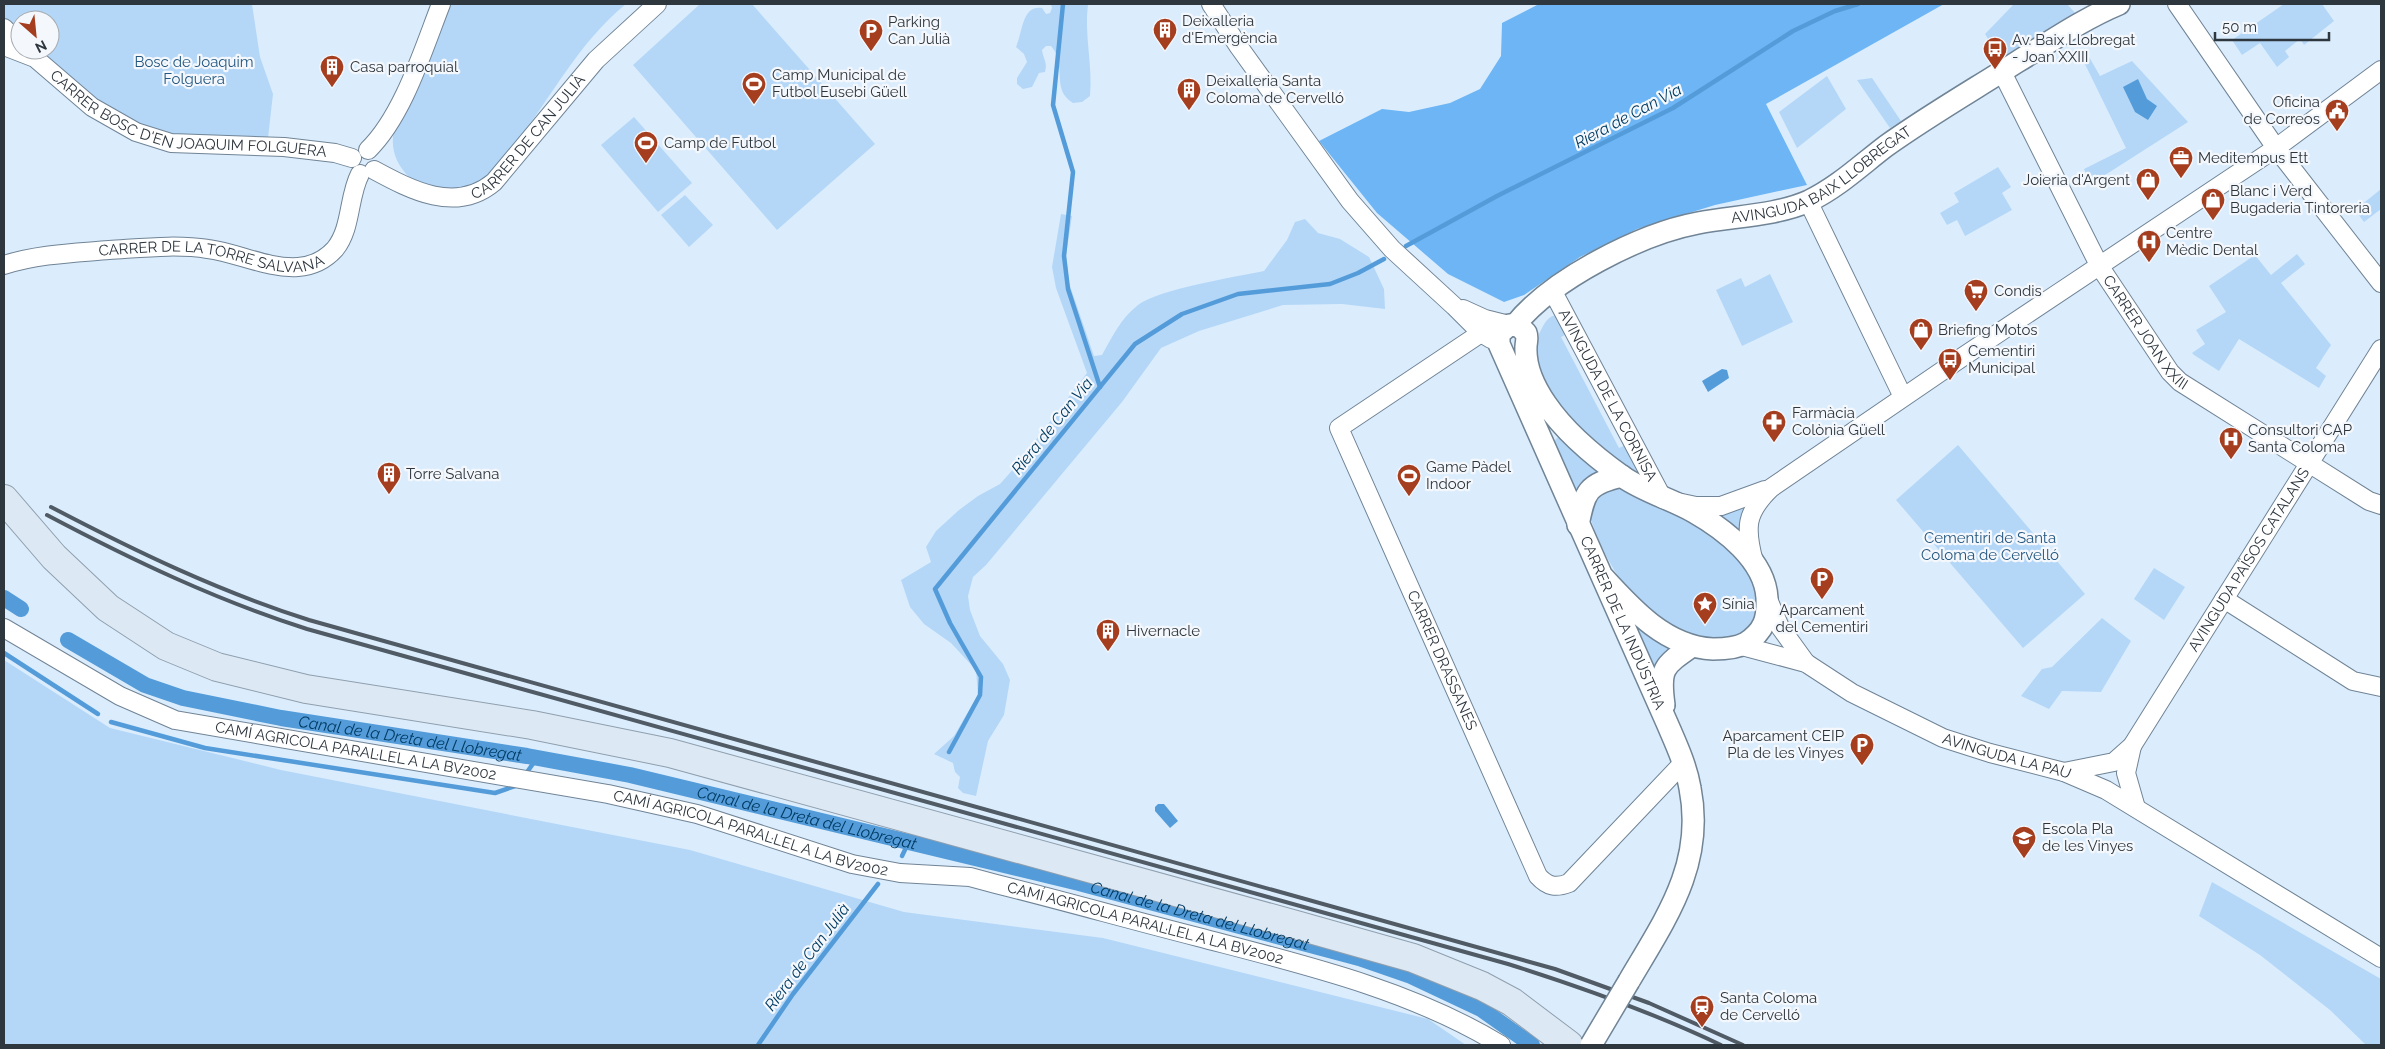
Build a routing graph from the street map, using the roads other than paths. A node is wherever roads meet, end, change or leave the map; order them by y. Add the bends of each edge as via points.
1 (441, 4) edge
2 (657, 4) edge
3 (1211, 4) edge
4 (2119, 4) edge
5 (2177, 4) edge
6 (38, 60) edge
7 (2381, 70) edge
8 (2002, 72) junction
9 (2276, 148) junction
10 (362, 167) junction
11 (1808, 201) junction
12 (4, 265) edge
13 (2100, 268) junction
14 (2381, 284) edge
15 (1552, 290) junction
16 (1454, 306) junction
17 (1512, 325) junction
18 (1494, 342) junction
19 (1526, 346) junction
20 (2381, 349) edge
21 (1903, 397) junction
22 (2310, 462) junction
23 (1622, 476) junction
24 (1771, 488) junction
25 (4, 499) edge
26 (1663, 499) junction
27 (2381, 505) edge
28 (1578, 525) junction
29 (1755, 565) junction
30 (1602, 576) junction
31 (1767, 596) junction
32 (2224, 599) junction
33 (4, 628) edge
34 (1692, 646) junction
35 (1742, 646) junction
36 (1806, 662) junction
37 (2381, 687) edge
38 (1666, 720) junction
39 (2132, 746) junction
40 (1683, 763) junction
41 (2064, 772) junction
42 (2136, 808) junction
43 (2381, 958) edge
44 (1501, 1045) edge
45 (1569, 1045) edge
46 (1591, 1045) edge

1 - 10 street via 395,115 368,150 357,152
2 - 10 street, CARRER DE CAN JULIÀ via 596,60 494,182 480,192 463,198 437,196 406,187
3 - 16 street via 1238,47 1350,201 1392,249
4 - 8 street, AVINGUDA BAIX LLOBREGAT via 2086,20
5 - 9 street
6 - 10 street, CARRER BOSC D'EN JOAQUIM FOLGUERA via 92,107 136,132 171,143 284,147 335,153
7 - 9 street
8 - 11 street, AVINGUDA BAIX LLOBREGAT
8 - 13 street, CARRER JOAN XXIII
9 - 13 street
9 - 14 street
10 - 12 street, CARRER DE LA TORRE SALVANA via 339,242 320,261 306,266 282,266 186,246 44,256
11 - 15 street, AVINGUDA BAIX LLOBREGAT via 1785,209 1677,227 1632,246
11 - 21 street
13 - 21 street
13 - 22 street, CARRER JOAN XXIII via 2180,382
15 - 17 street, AVINGUDA BAIX LLOBREGAT
15 - 26 street, AVINGUDA DE LA CORNISA
16 - 17 street via 1485,319
16 - 18 street
17 - 18 street via 1501,330
17 - 19 street via 1526,332
18 - 19 street via 1515,354
18 - 28 street, CARRER DE LA INDÚSTRIA
18 - 40 street, CARRER DRASSANES via 1339,428 1538,876 1553,886 1569,883
19 - 23 street via 1530,372 1546,404 1576,438
20 - 22 street, AVINGUDA PAÏSOS CATALANS
21 - 24 street
22 - 27 street, CARRER JOAN XXIII via 2369,501
22 - 32 street, AVINGUDA PAÏSOS CATALANS
23 - 26 street
23 - 28 street via 1602,481 1591,489 1583,500
24 - 26 street via 1721,506 1696,506
24 - 29 street via 1756,502 1749,521 1748,539
25 - 45 main road via 54,558 108,608 166,646 217,667 306,689 532,725 670,753 1296,925 1413,958 1482,986 1512,1002
26 - 29 street via 1693,511 1719,528
28 - 30 street, CARRER DE LA INDÚSTRIA
29 - 31 street
30 - 34 street, AVINGUDA LA PAU via 1648,623
30 - 38 street, CARRER DE LA INDÚSTRIA
31 - 35 street via 1765,626
31 - 36 street via 1780,627
32 - 37 street via 2353,681
32 - 39 street, AVINGUDA PAÏSOS CATALANS
33 - 44 street, CAMÍ AGRICOLA PARAL·LEL A LA BV2002 via 120,696 175,720 608,794 697,814 852,864 900,873 970,877 1256,952 1382,989 1456,1021
34 - 35 street, AVINGUDA LA PAU via 1722,649
34 - 38 street via 1674,658 1663,671
35 - 36 street, AVINGUDA LA PAU
36 - 41 street, AVINGUDA LA PAU via 1852,693 1943,738
38 - 40 street
39 - 41 street, AVINGUDA PAÏSOS CATALANS via 2114,762
39 - 42 street, AVINGUDA PAÏSOS CATALANS via 2126,773
40 - 46 street, bridge via 1690,787 1694,825 1691,859 1669,914
41 - 42 street, AVINGUDA LA PAU via 2106,790
42 - 43 street, AVINGUDA LA PAU

